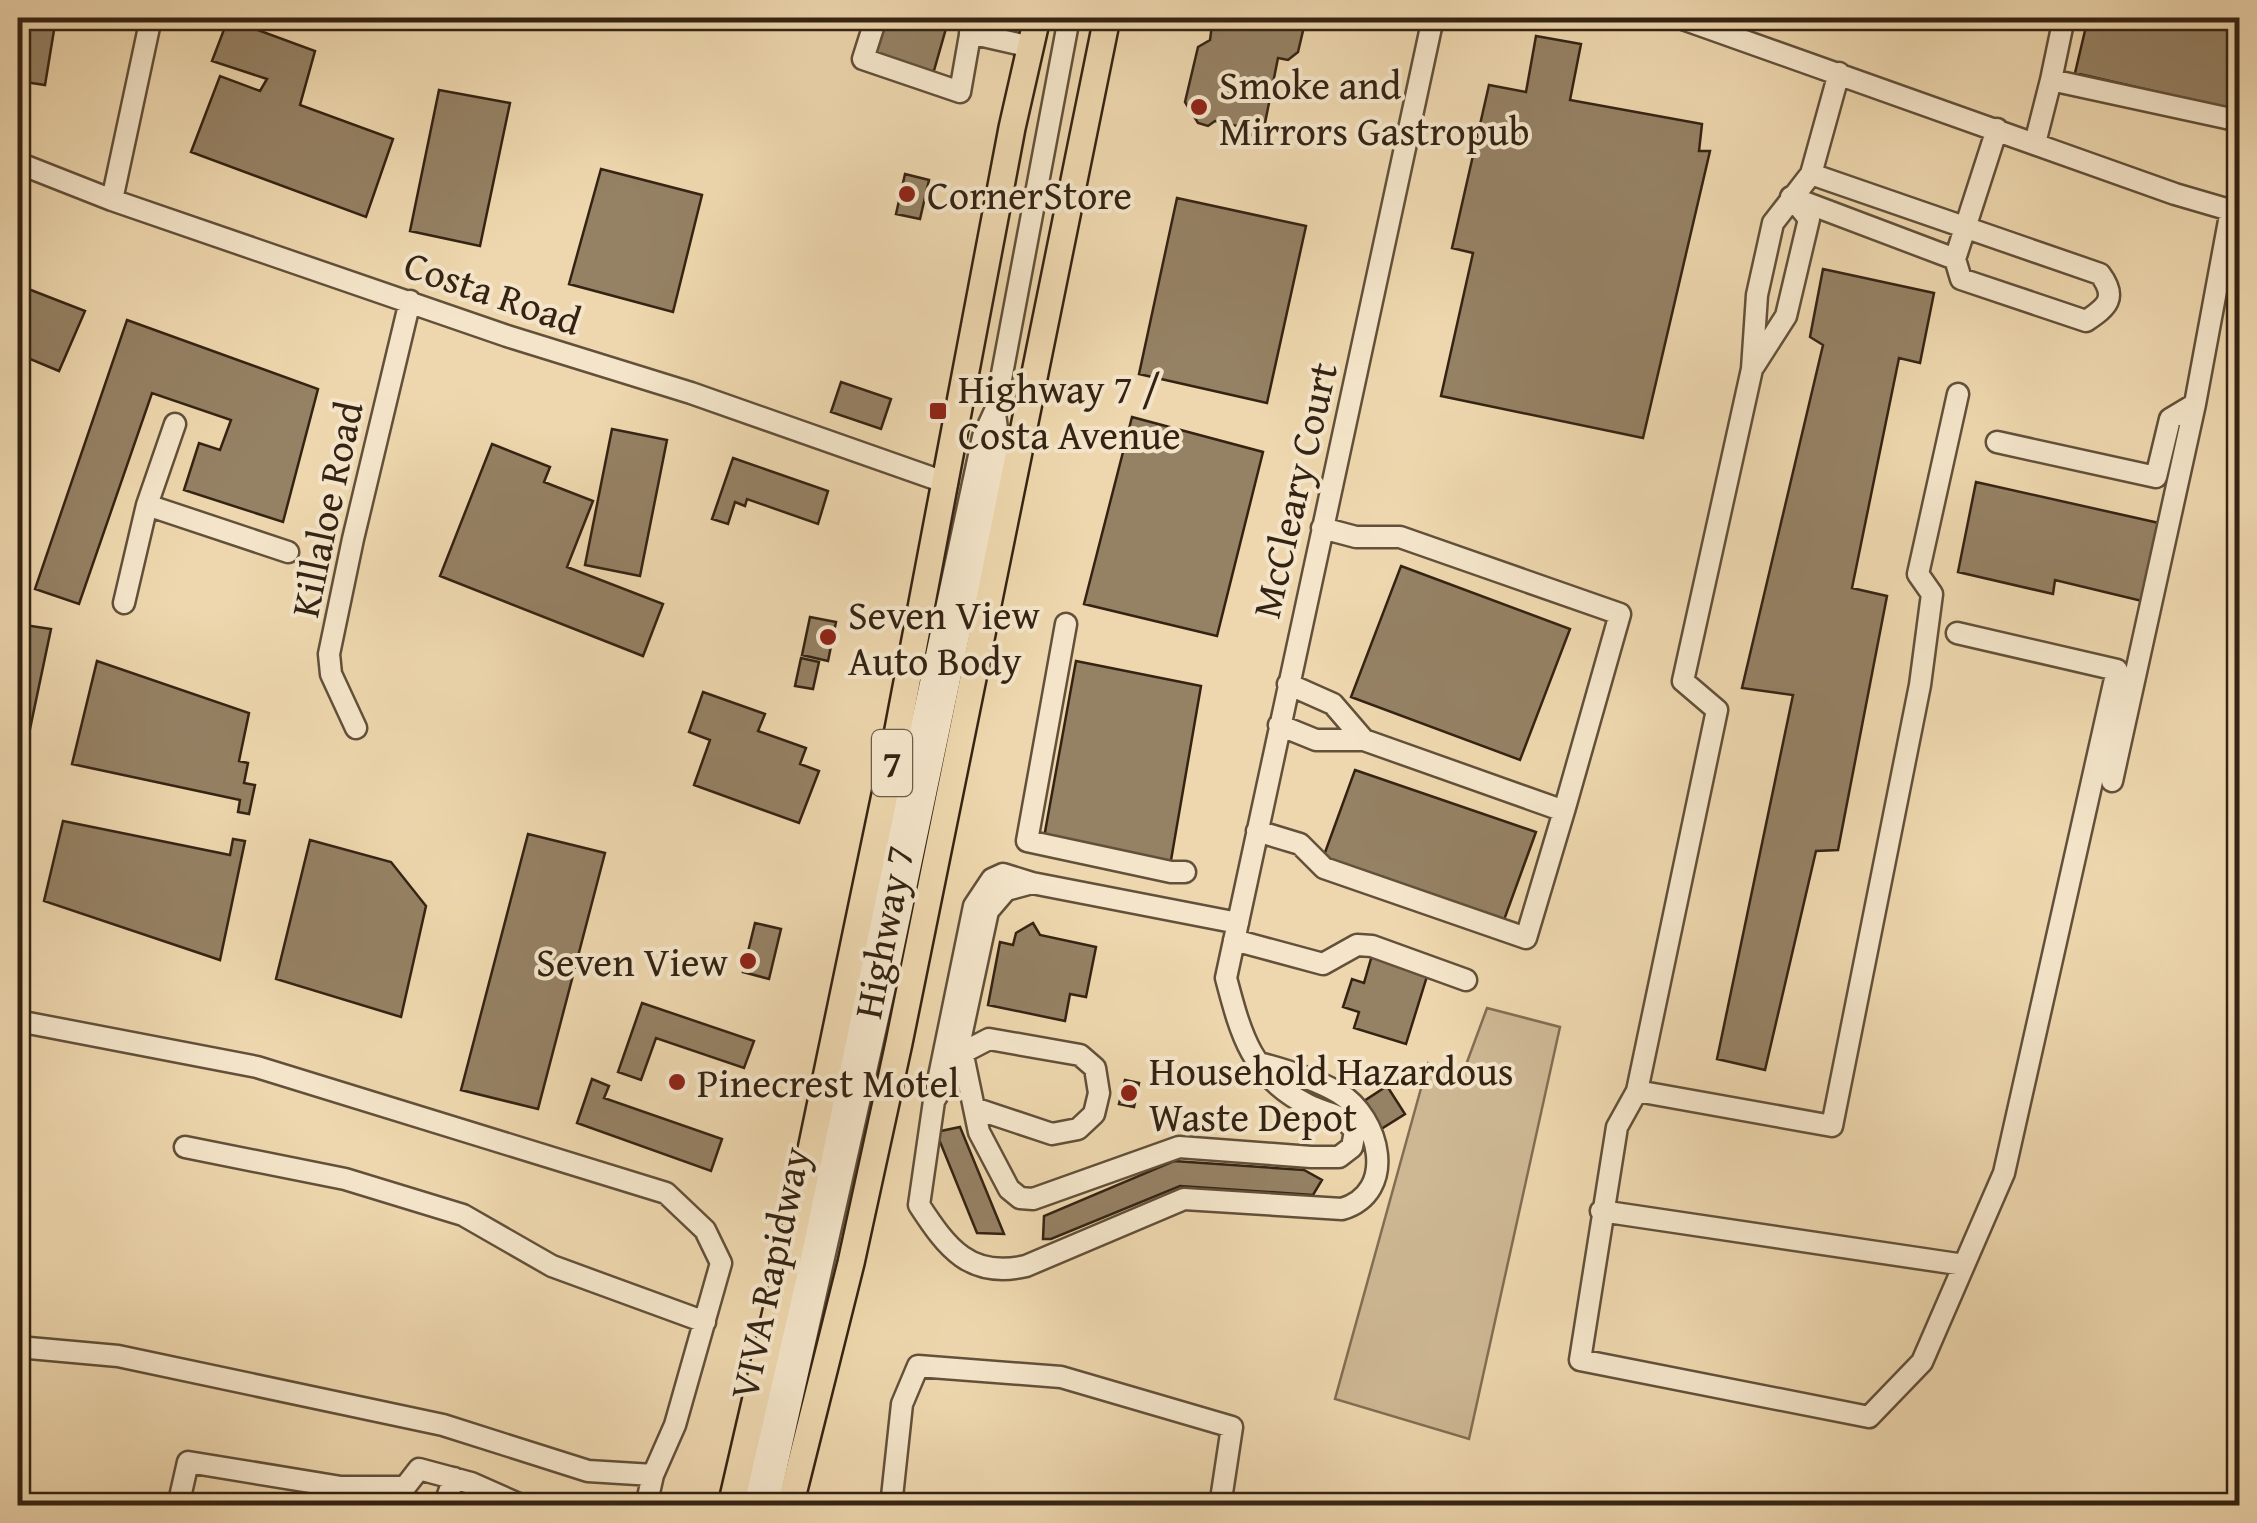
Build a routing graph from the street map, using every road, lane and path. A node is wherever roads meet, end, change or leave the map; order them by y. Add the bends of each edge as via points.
1 (151, 18) edge
2 (876, 18) edge
3 (1038, 18) edge
4 (1069, 18) edge
5 (1107, 18) edge
6 (1432, 18) edge
7 (1680, 18) edge
8 (2064, 18) edge
9 (972, 25) edge
10 (1030, 48) junction
11 (1839, 73) junction
12 (2051, 80) junction
13 (2240, 121) edge
14 (1998, 130) junction
15 (2035, 143) junction
16 (18, 163) edge
17 (1811, 174) junction
18 (1791, 197) junction
19 (112, 200) junction
20 (2237, 212) edge
21 (1966, 228) junction
22 (1956, 259) junction
23 (410, 301) junction
24 (1752, 368) junction
25 (1958, 394) dead end
26 (2194, 404) junction
27 (995, 411) junction
28 (175, 424) dead end
29 (1996, 442) dead end
30 (947, 483) junction
31 (146, 505) junction
32 (1322, 528) junction
33 (288, 552) dead end
34 (124, 604) dead end
35 (1066, 624) dead end
36 (1957, 632) dead end
37 (1288, 684) junction
38 (1279, 725) junction
39 (356, 728) dead end
40 (1364, 740) junction
41 (2112, 781) dead end
42 (1564, 811) junction
43 (1257, 831) junction
44 (1184, 872) dead end
45 (1032, 882) junction
46 (1236, 931) junction
47 (1466, 980) dead end
48 (18, 1021) edge
49 (962, 1052) junction
50 (1260, 1062) junction
51 (1638, 1091) junction
52 (934, 1101) junction
53 (974, 1108) junction
54 (185, 1146) dead end
55 (1601, 1211) junction
56 (1964, 1264) junction
57 (704, 1322) junction
58 (18, 1347) edge
59 (653, 1475) junction
60 (454, 1478) junction
61 (338, 1496) edge
62 (178, 1506) edge
63 (444, 1506) edge
64 (522, 1506) edge
65 (646, 1506) edge
66 (731, 1506) edge
67 (753, 1506) edge
68 (768, 1506) edge
69 (790, 1506) edge
70 (891, 1506) edge
71 (1220, 1506) edge

1 - 19 street
2 - 9 street via 863,59 960,92
3 - 10 main road, Highway 7 / 7
4 - 27 street, VIVA Rapidway
5 - 69 main road, Highway 7 / 7 via 899,1043
6 - 32 street, McCleary Court
7 - 11 street
8 - 12 street
9 - 10 street
10 - 30 main road, Highway 7 / 7
11 - 14 street
11 - 17 street
12 - 13 street
12 - 15 street
14 - 15 street
14 - 21 street
15 - 20 street
16 - 19 street, Costa Road
17 - 18 street
17 - 21 street
18 - 22 street
18 - 24 street via 1773,224 1756,295
18 - 24 street via 1809,219 1786,316
19 - 23 street, Costa Road
20 - 26 street
21 - 22 street
21 - 22 street via 2100,274 2110,298 2086,321 1961,279
23 - 30 street, Costa Road
23 - 39 street, Killaloe Road via 329,654
24 - 51 street via 1683,681 1717,710
25 - 51 street via 1918,574 1932,594 1920,684 1832,1126
26 - 29 street via 2170,419 2156,476
26 - 41 street
27 - 67 street, VIVA Rapidway
27 - 68 street, VIVA Rapidway via 999,446
28 - 31 street
30 - 66 main road, Highway 7 / 7 via 790,1254
31 - 33 street
31 - 34 street
32 - 37 street, McCleary Court
32 - 42 street via 1356,537 1400,537 1620,614
35 - 44 street via 1027,841
36 - 56 street via 2116,670 2004,1173
37 - 38 street, McCleary Court
37 - 40 street via 1332,704
38 - 40 street via 1316,740
38 - 43 street, McCleary Court
40 - 42 street
42 - 43 street via 1526,938 1324,868 1300,844
43 - 46 street, McCleary Court
45 - 46 street
45 - 49 street via 1006,890 988,911
45 - 52 street via 1003,874 974,906
46 - 47 street via 1323,964 1357,945 1372,946
46 - 50 street, McCleary Court via 1226,978 1242,1038
48 - 57 street via 257,1067 666,1192 705,1230 721,1263
49 - 52 street
49 - 53 street
49 - 53 street via 988,1038 1080,1054 1100,1080 1094,1114 1065,1134
50 - 52 street via 1342,1094 1363,1120 1378,1158 1377,1178 1356,1204 1342,1209 1184,1199 999,1272 969,1262 919,1205
50 - 53 street via 1281,1088 1345,1118 1355,1131 1352,1147 1339,1156 1311,1157 1179,1147 1020,1198 1009,1190
51 - 55 street via 1617,1126
54 - 57 street via 345,1179 463,1216 552,1266
55 - 56 street
55 - 56 street via 1580,1360 1868,1417 1922,1362
57 - 59 street via 675,1425
58 - 59 street via 118,1356 444,1425 588,1471
59 - 65 street
60 - 61 street via 419,1469 405,1487
60 - 63 street
60 - 64 street
61 - 62 street via 188,1462
70 - 71 street via 902,1404 918,1366 1061,1377 1232,1427

